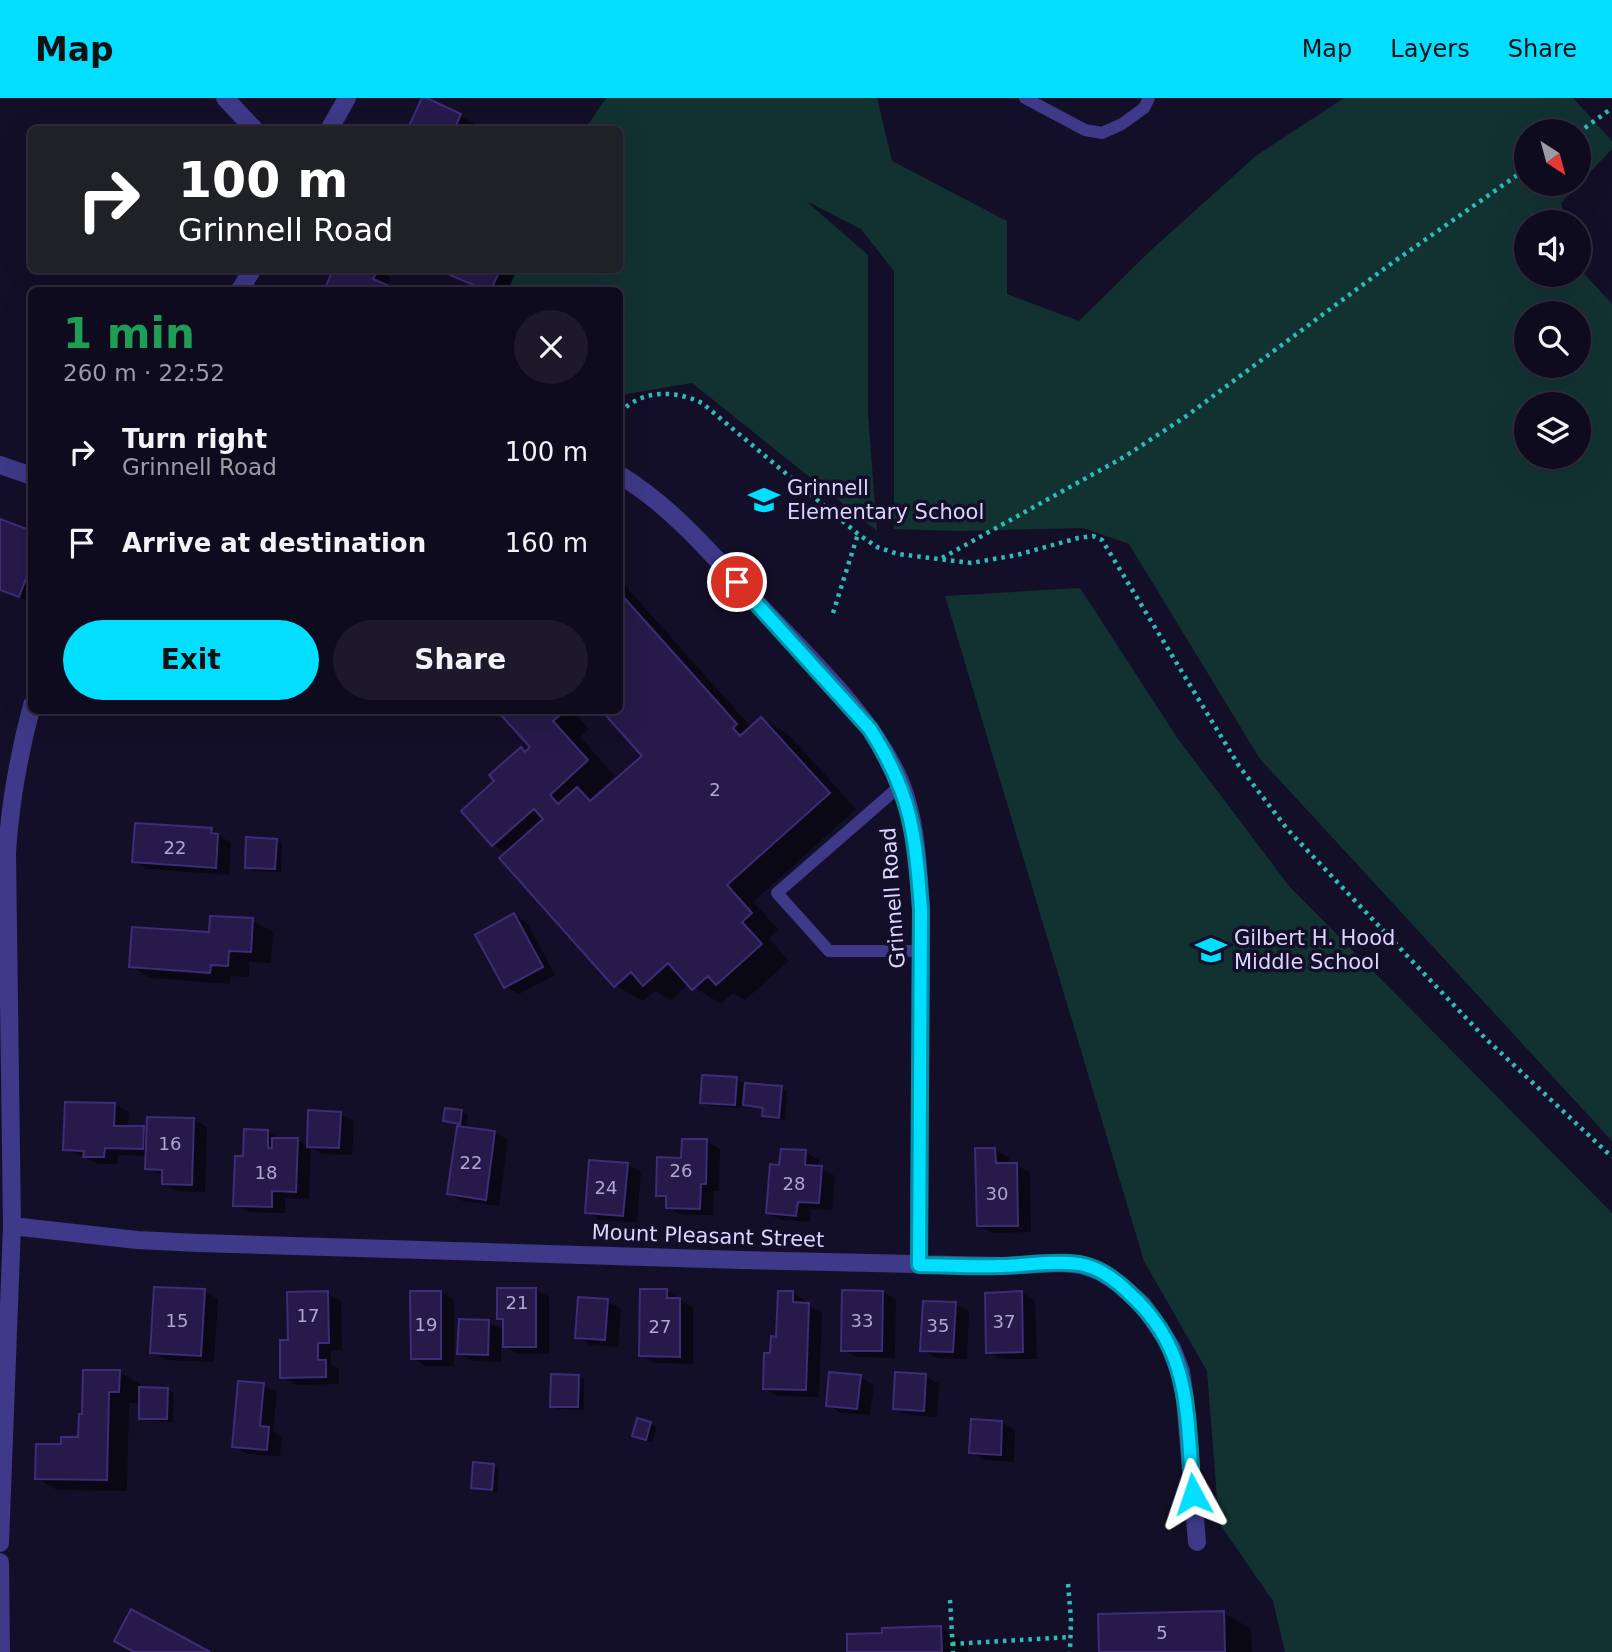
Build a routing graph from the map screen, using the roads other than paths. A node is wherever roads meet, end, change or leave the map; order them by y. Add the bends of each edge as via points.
1 (225, 98) edge
2 (347, 98) edge
3 (1025, 98) edge
4 (1149, 98) edge
5 (251, 126) edge
6 (331, 126) edge
7 (0, 465) edge
8 (28, 475) edge
9 (623, 477) edge
10 (30, 714) edge
11 (901, 785) junction
12 (5, 805) edge
13 (921, 951) junction
14 (5, 1144) edge
15 (12, 1227) junction
16 (919, 1265) junction
17 (1196, 1542) dead end
18 (0, 1543) edge
19 (0, 1562) edge
20 (1, 1652) edge

1 - 5 street
2 - 6 street
3 - 4 lane via 1085,130 1102,133 1144,108
7 - 8 street
9 - 11 street, Grinnell Road via 671,513 806,655 870,729
10 - 12 street
11 - 13 street, Grinnell Road via 917,856
11 - 13 lane via 777,893 828,951
12 - 14 street via 11,1019
13 - 16 street, Grinnell Road
14 - 15 street
15 - 16 street, Mount Pleasant Street via 198,1243
15 - 18 street
16 - 17 street, Mount Pleasant Street via 1082,1265 1101,1272 1143,1305 1172,1348 1181,1371
19 - 20 street

